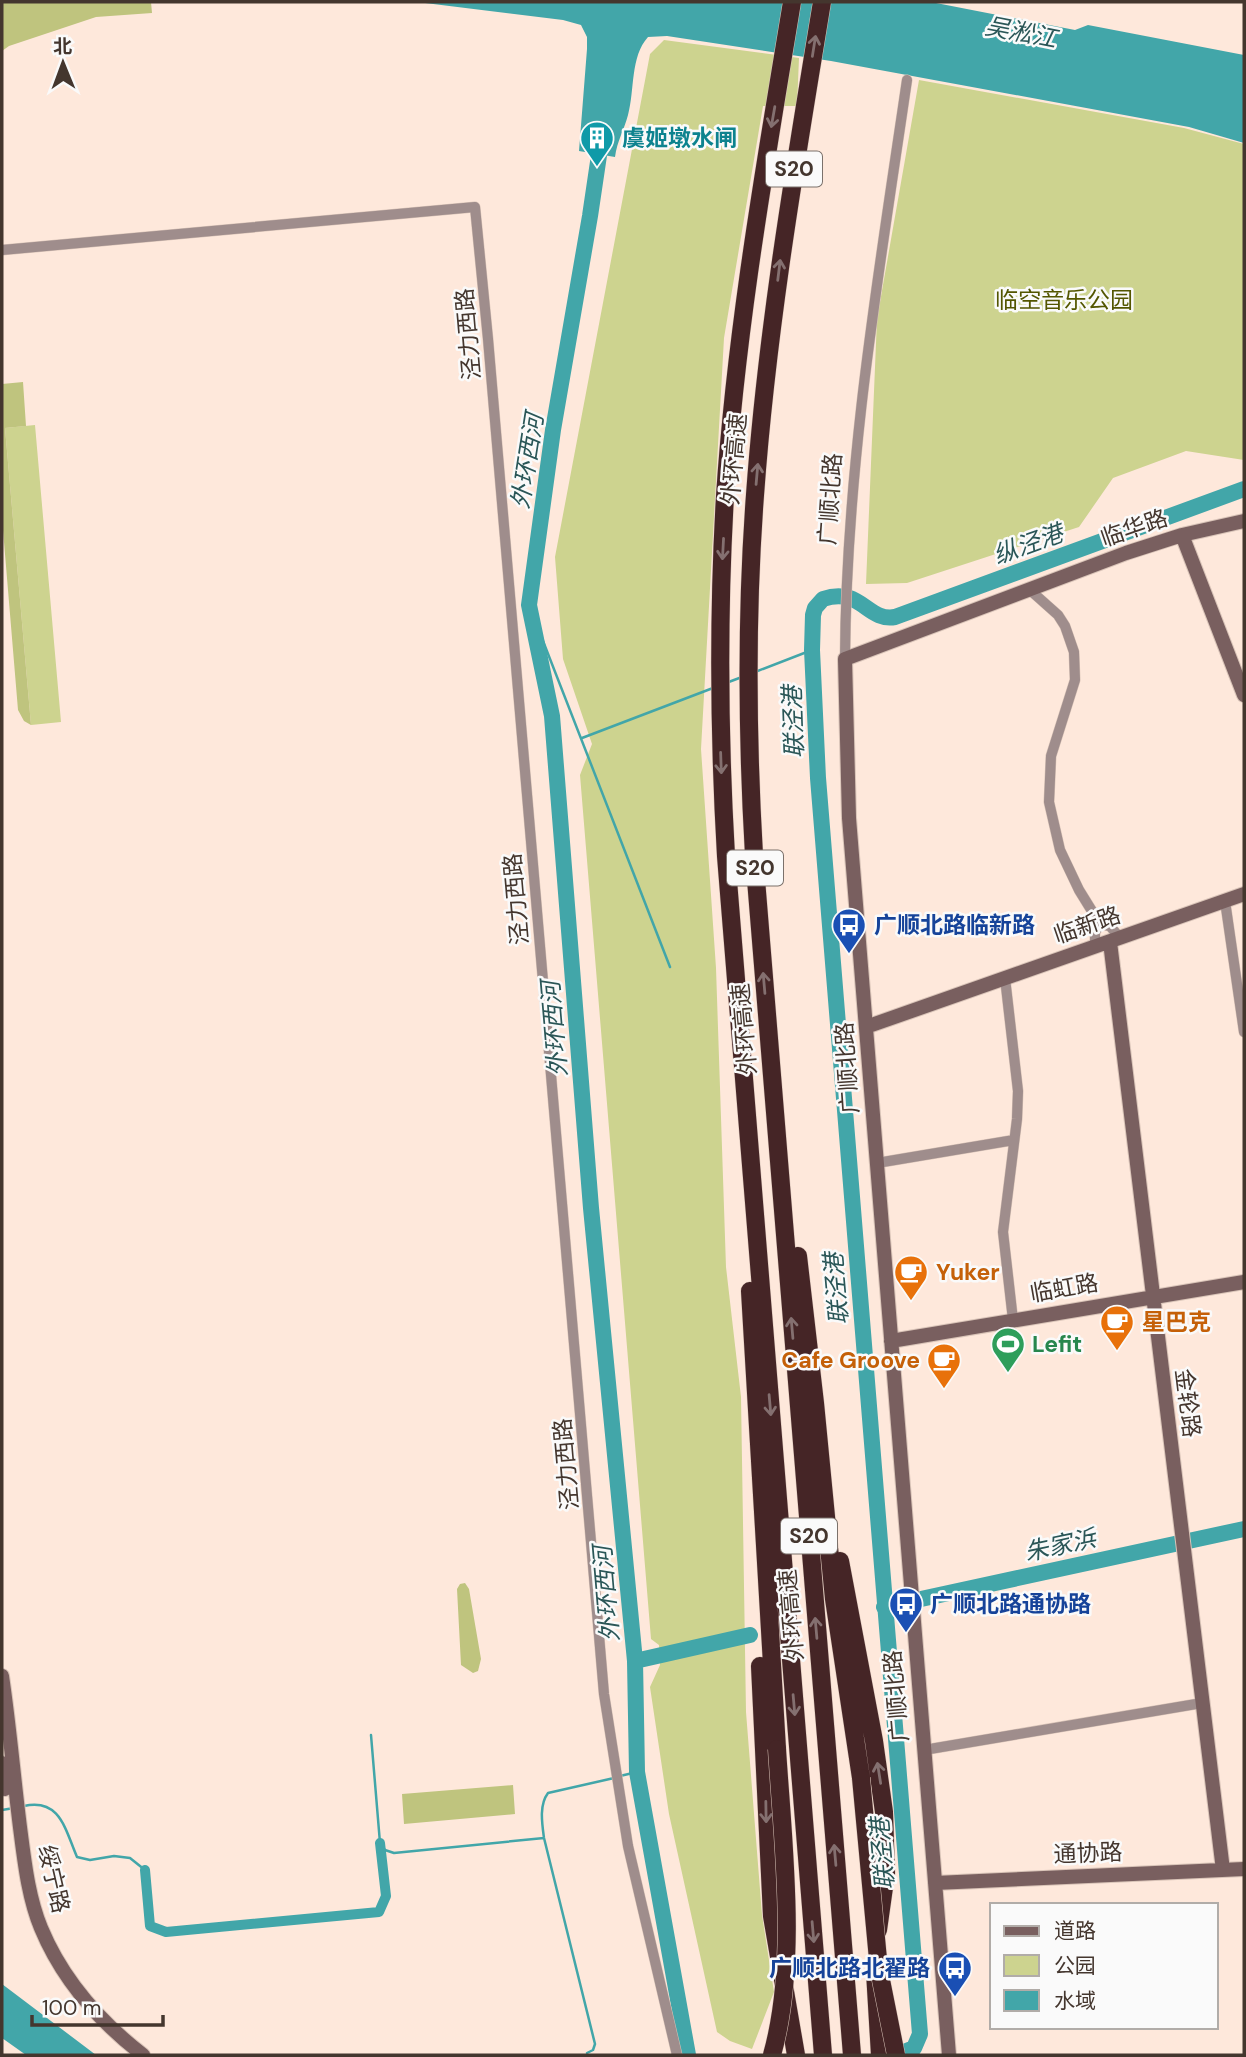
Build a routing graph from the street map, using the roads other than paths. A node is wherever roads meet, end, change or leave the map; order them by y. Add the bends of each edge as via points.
1 (792, 2) edge
2 (822, 2) edge
3 (907, 80) dead end
4 (2, 250) edge
5 (1244, 521) edge
6 (1182, 535) junction
7 (1030, 590) junction
8 (845, 659) junction
9 (1244, 695) edge
10 (1244, 894) edge
11 (1225, 901) junction
12 (1100, 924) junction
13 (1108, 942) junction
14 (1005, 978) junction
15 (866, 1027) junction
16 (1244, 1032) edge
17 (770, 1051) junction
18 (742, 1053) junction
19 (1014, 1140) junction
20 (877, 1163) junction
21 (1244, 1282) edge
22 (1153, 1297) junction
23 (1013, 1320) junction
24 (891, 1341) junction
25 (821, 1464) junction
26 (760, 1474) junction
27 (2, 1676) edge
28 (1202, 1703) junction
29 (923, 1750) junction
30 (2, 1763) edge
31 (9, 1784) junction
32 (1244, 1869) edge
33 (1223, 1870) junction
34 (935, 1882) junction
35 (795, 2046) edge
36 (129, 2051) edge
37 (143, 2055) edge
38 (677, 2055) edge
39 (772, 2055) edge
40 (823, 2055) edge
41 (852, 2055) edge
42 (880, 2055) edge
43 (896, 2055) edge
44 (949, 2055) edge

1 -> 18 highway, 外环高速 / S20 via 756,219 726,494 719,695
17 -> 2 highway, 外环高速 / S20 via 752,830 748,684 755,496 785,224
3 - 8 street, 广顺北路 via 864,365 846,585
4 - 38 street, 泾力西路 via 475,207 604,1695 631,1859
5 - 6 street, 临华路
6 - 7 street, 临华路
6 - 9 street
7 - 8 street, 临华路
7 - 12 street via 1058,615 1074,652 1075,680 1051,755 1049,802 1060,850
8 - 15 street, 广顺北路 via 849,818
10 - 11 street, 临新路
11 - 13 street, 临新路
11 - 16 street
12 - 13 street via 1095,932
12 - 13 street via 1110,926
13 - 14 street, 临新路
13 - 22 street, 金轮路
14 - 15 street, 临新路
14 - 19 street via 1018,1091
15 - 20 street, 广顺北路
17 - 25 highway
41 -> 17 highway, 外环高速 / S20
18 - 26 highway
18 -> 40 highway, 外环高速 / S20
19 - 20 street
19 - 23 street via 1003,1232
20 - 24 street, 广顺北路
21 - 22 street, 临虹路
22 - 23 street, 临虹路
22 - 28 street, 金轮路
23 - 24 street, 临虹路
24 - 29 street, 广顺北路
42 -> 25 highway via 875,1972 886,1873 884,1812
25 - 43 highway, bridge via 834,1599 861,1778 879,1970
26 -> 35 highway via 757,1615 769,1882
26 - 39 highway, bridge via 783,1846 785,1947 781,2012
27 - 31 street, 绥宁路
28 - 29 street
28 - 33 street, 金轮路
29 - 34 street, 广顺北路
30 - 31 street, 绥宁路
31 - 36 street, 绥宁路 via 32,1898 53,1954 90,2008
32 - 33 street, 通协路
33 - 34 street, 通协路
34 - 44 street, 广顺北路
36 - 37 street, 绥宁路

